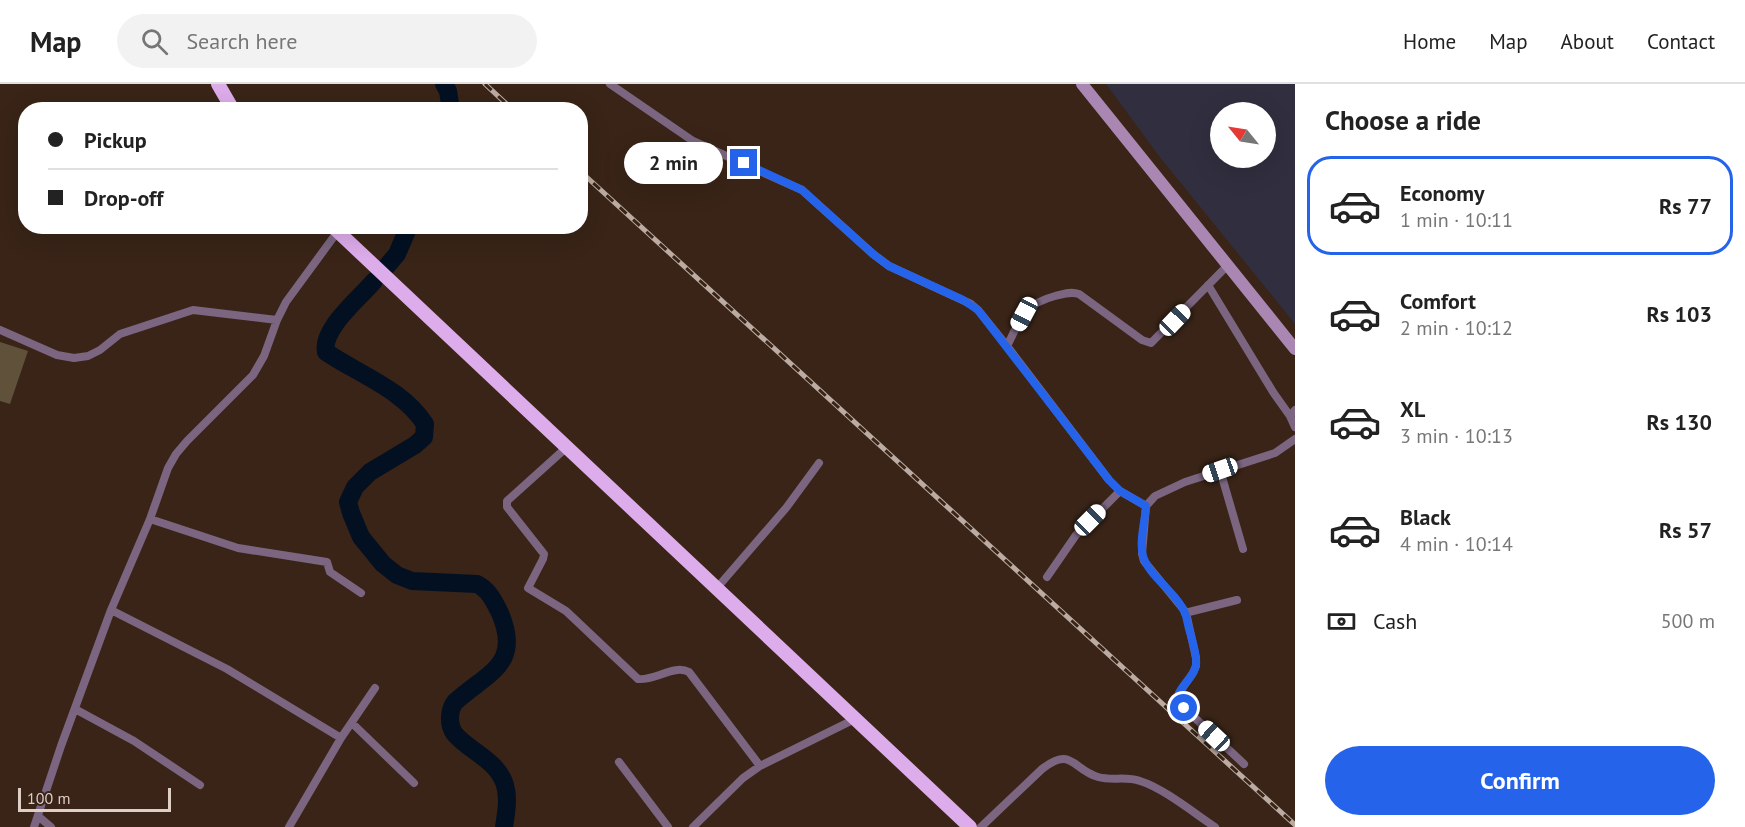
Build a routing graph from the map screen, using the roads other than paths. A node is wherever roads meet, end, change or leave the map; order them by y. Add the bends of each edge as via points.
1 (218, 84) edge
2 (610, 84) edge
3 (1082, 84) edge
4 (228, 102) edge
5 (332, 234) edge
6 (340, 234) edge
7 (1228, 265) junction
8 (1208, 285) junction
9 (277, 320) junction
10 (0, 330) edge
11 (1007, 346) junction
12 (1295, 349) edge
13 (1292, 413) edge
14 (1295, 427) edge
15 (1295, 440) edge
16 (567, 447) junction
17 (819, 463) dead end
18 (1220, 470) junction
19 (1120, 491) junction
20 (1146, 506) junction
21 (150, 519) junction
22 (1243, 549) dead end
23 (1047, 577) dead end
24 (716, 589) junction
25 (361, 593) dead end
26 (1237, 600) dead end
27 (111, 610) junction
28 (1185, 614) junction
29 (375, 688) dead end
30 (75, 709) junction
31 (855, 719) junction
32 (352, 723) junction
33 (341, 738) junction
34 (619, 762) dead end
35 (1244, 764) dead end
36 (760, 766) junction
37 (414, 783) dead end
38 (200, 785) dead end
39 (38, 816) junction
40 (293, 826) edge
41 (967, 826) edge
42 (34, 827) edge
43 (51, 827) edge
44 (668, 827) edge
45 (693, 827) edge
46 (981, 827) edge
47 (1215, 827) edge

1 - 4 highway
2 - 11 street via 693,141 802,190 880,260 971,304
3 - 7 main road
5 - 9 street
6 - 16 highway
7 - 8 street
7 - 12 main road
8 - 11 street via 1151,343 1071,292 1038,301 1028,309
8 - 13 street via 1273,392
9 - 10 street via 193,310 120,334 100,350 74,358 57,355
9 - 21 street via 253,375 176,454
11 - 19 street
13 - 14 street
15 - 18 street via 1275,453
16 - 24 highway
16 - 36 street via 507,501 507,507 544,554 528,588 566,611 638,679 679,669 689,672
17 - 24 street
18 - 20 street via 1155,495
18 - 22 street
19 - 20 street
19 - 23 street via 1071,540
20 - 28 street via 1144,561
21 - 25 street via 238,548 327,562 330,572
21 - 27 street
24 - 31 highway
26 - 28 street
27 - 30 street
27 - 33 street via 227,669
28 - 35 street via 1196,666 1179,693 1179,703
29 - 32 street
30 - 38 street via 134,741
30 - 39 street
31 - 36 street
31 - 41 highway
32 - 33 street
32 - 37 street
33 - 40 street
34 - 44 street
36 - 45 street
39 - 42 street
39 - 43 street
46 - 47 street via 1042,769 1063,758 1102,778 1128,778 1151,785

